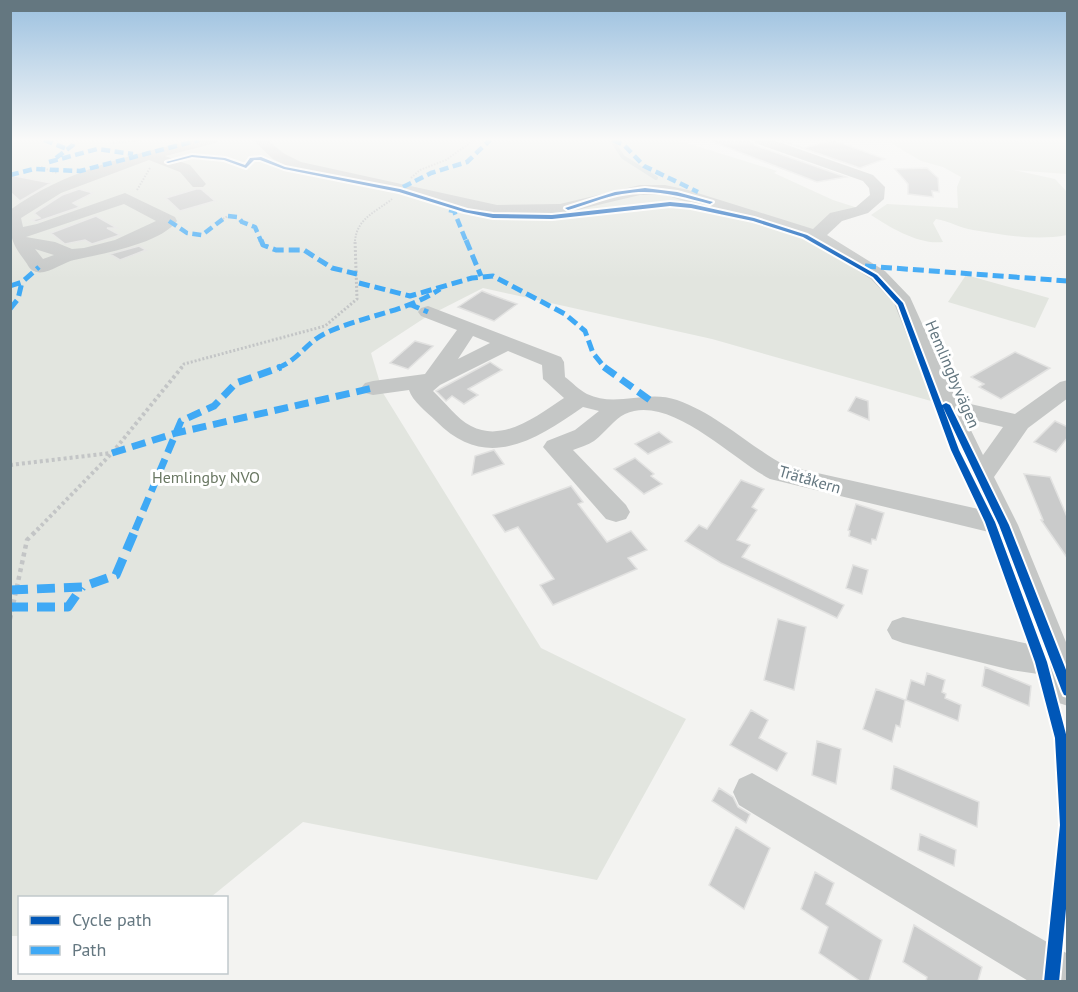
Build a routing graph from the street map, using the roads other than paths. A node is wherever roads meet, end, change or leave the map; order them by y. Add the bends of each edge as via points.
1 (66, 186) edge
2 (382, 186) edge
3 (875, 186) edge
4 (816, 236) junction
5 (18, 238) junction
6 (428, 312) dead end
7 (469, 327) junction
8 (507, 343) junction
9 (432, 380) junction
10 (1068, 387) edge
11 (373, 388) dead end
12 (579, 399) junction
13 (947, 406) junction
14 (1057, 409) edge
15 (609, 415) junction
16 (1018, 423) junction
17 (982, 475) junction
18 (616, 512) dead end
19 (1004, 525) junction
20 (903, 630) dead end
21 (1063, 677) edge
22 (752, 792) dead end
23 (1068, 979) edge

1 - 5 street via 23,207 13,216
2 - 4 street, Hemlingbyvägen via 497,210 531,211 568,208 621,192 665,190
3 - 4 street via 879,191 870,205 836,218
4 - 13 street, Hemlingbyvägen via 878,275 903,301
5 - 5 street via 124,198 169,221 109,250 70,255 39,267
6 - 7 street
7 - 8 street
7 - 9 street
8 - 9 street
8 - 12 street via 553,362 554,379
9 - 11 street
9 - 12 street via 420,391 460,431 482,440 507,438 534,429
10 - 14 street
12 - 15 street
13 - 16 street
13 - 17 street, Hemlingbyvägen
14 - 16 street
15 - 18 street via 584,436 556,447
15 - 19 street, Trätåkern via 636,404 667,404 692,414 779,473
16 - 17 street
17 - 19 street, Hemlingbyvägen
19 - 21 street, Hemlingbyvägen
20 - 21 street via 1001,654
22 - 23 street

